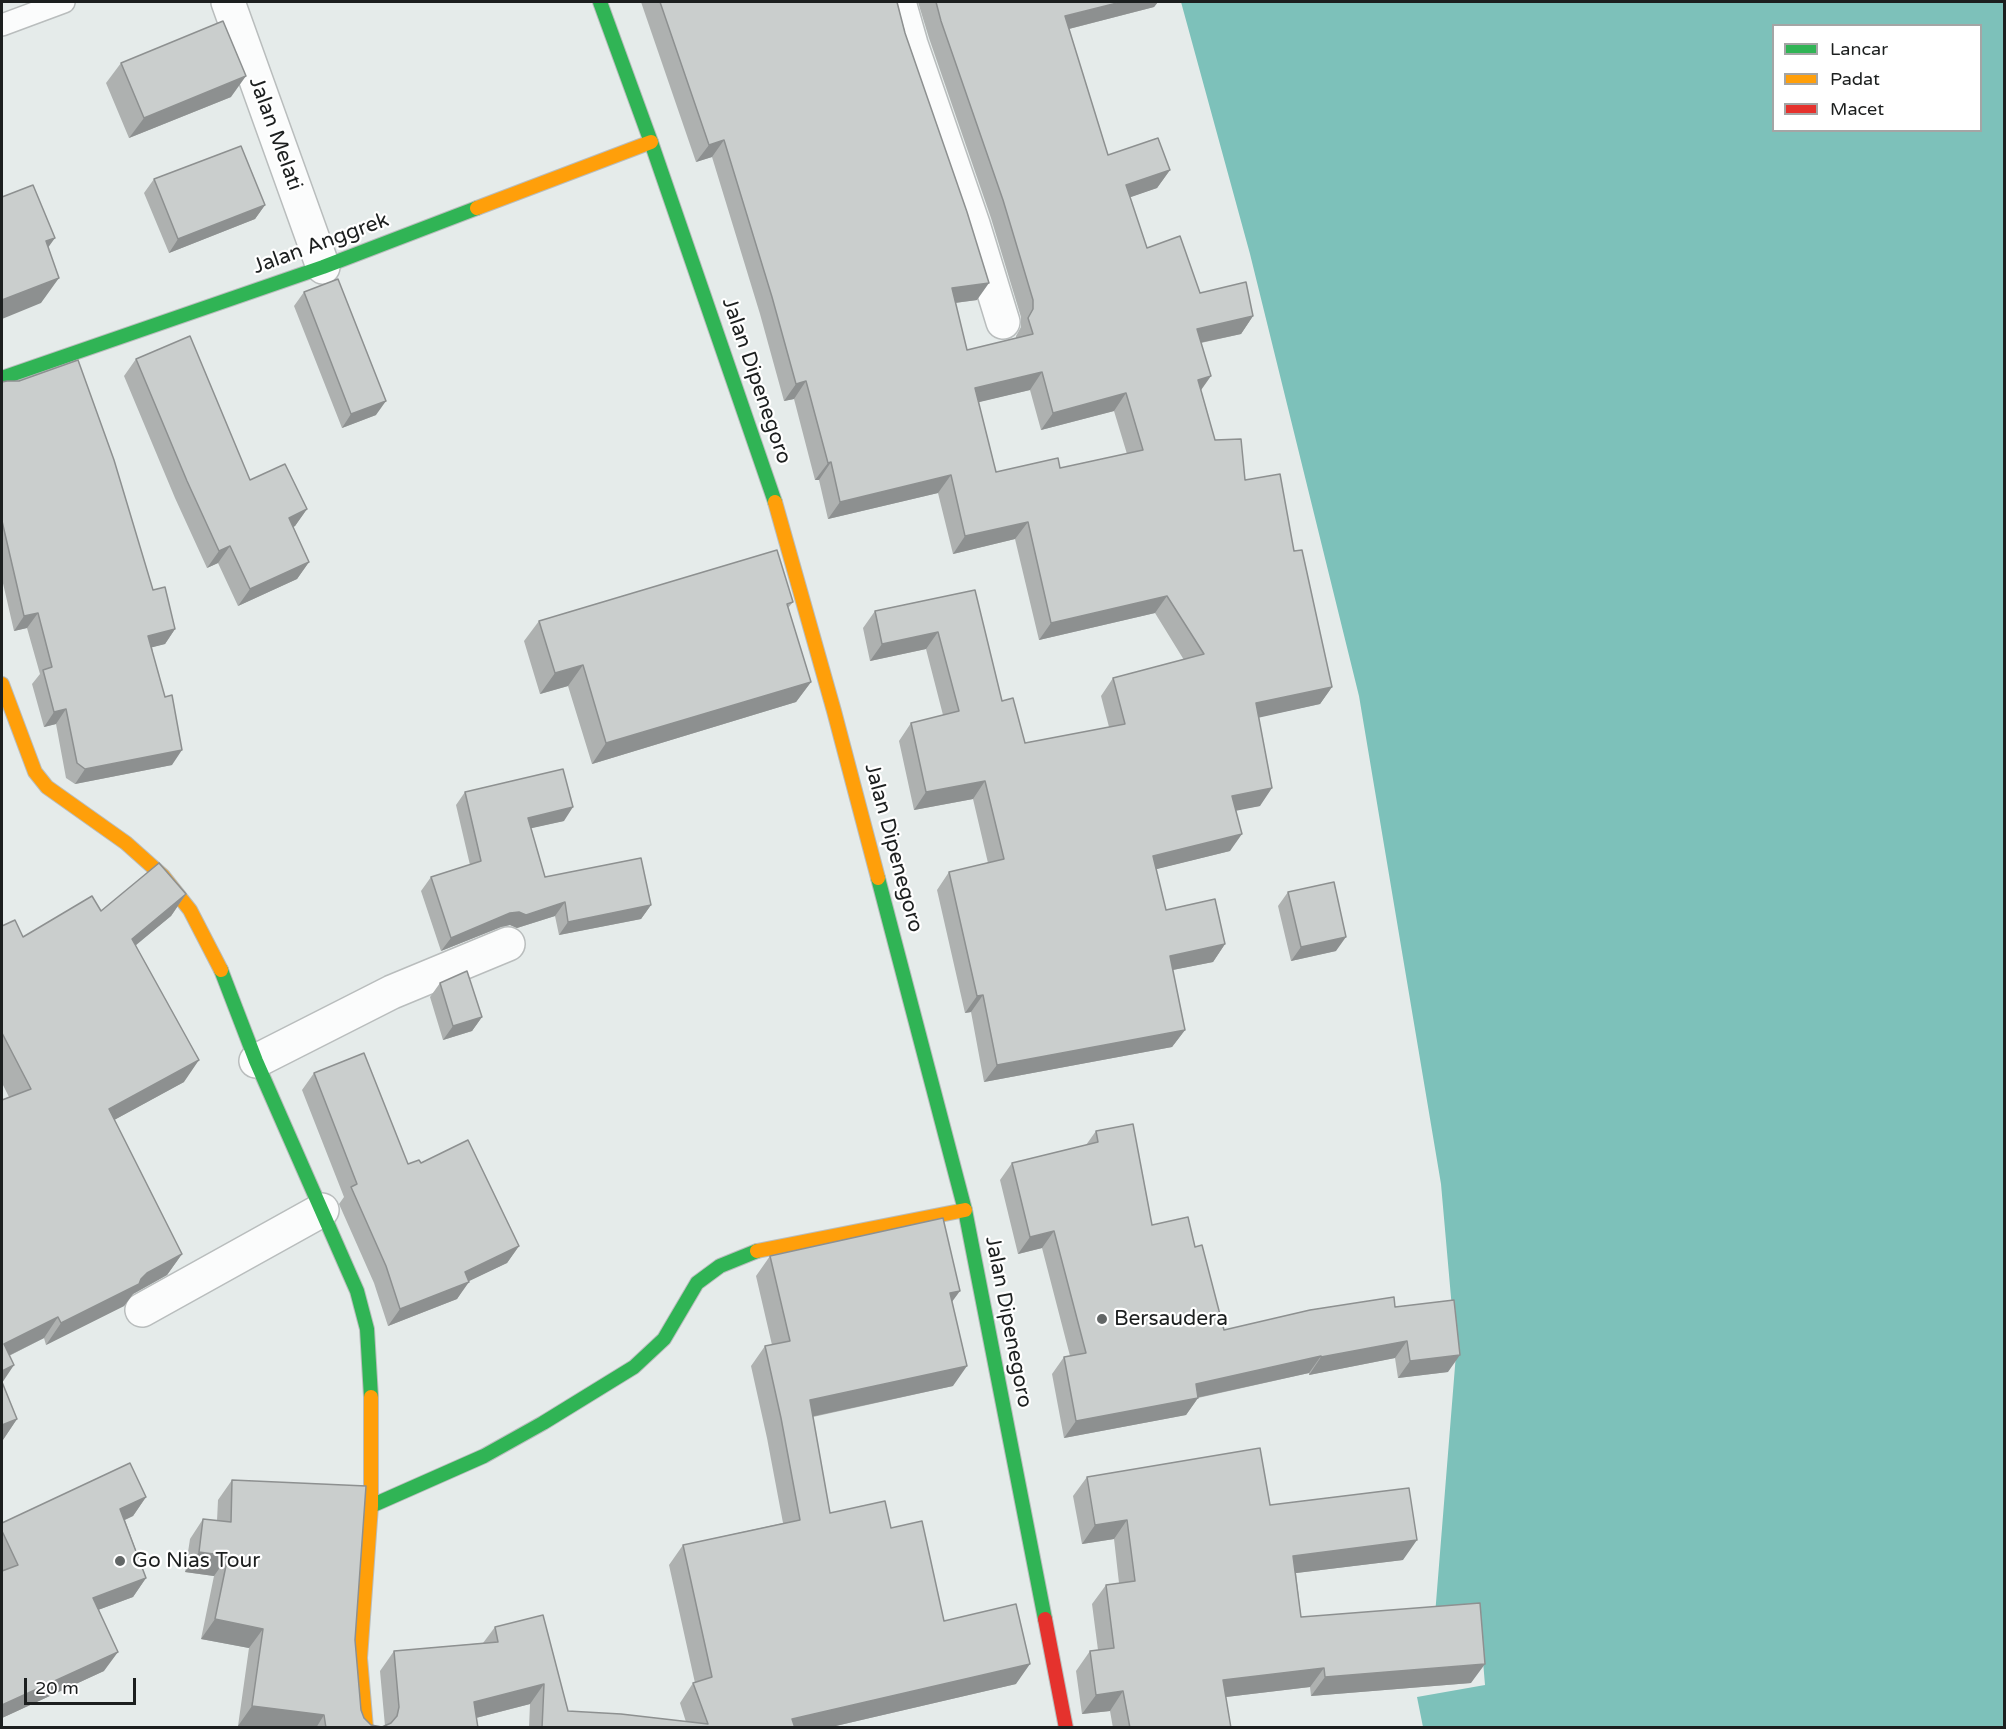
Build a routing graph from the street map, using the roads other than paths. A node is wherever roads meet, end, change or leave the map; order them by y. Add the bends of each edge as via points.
1 (64, 2) edge
2 (228, 2) edge
3 (600, 2) edge
4 (899, 2) edge
5 (2, 25) edge
6 (651, 142) junction
7 (323, 267) junction
8 (1003, 322) dead end
9 (2, 378) edge
10 (2, 684) edge
11 (508, 944) dead end
12 (256, 1060) junction
13 (322, 1210) junction
14 (965, 1210) junction
15 (142, 1310) edge
16 (371, 1506) junction
17 (366, 1728) edge
18 (1066, 1728) edge

1 - 5 lane
2 - 7 street, Jalan Melati
3 - 6 main road, Jalan Dipenegoro
4 - 8 street
6 - 7 main road, Jalan Anggrek
6 - 14 main road, Jalan Dipenegoro via 781,518
7 - 9 main road, Jalan Anggrek
10 - 12 main road via 35,772 47,787 126,843 164,876 190,910 213,952
11 - 12 street via 392,992
12 - 13 main road
13 - 15 street
13 - 16 main road via 357,1291 367,1329
14 - 16 main road via 760,1250 720,1266 697,1283 664,1339 634,1367 484,1456
14 - 18 main road, Jalan Dipenegoro
16 - 17 main road via 360,1658

